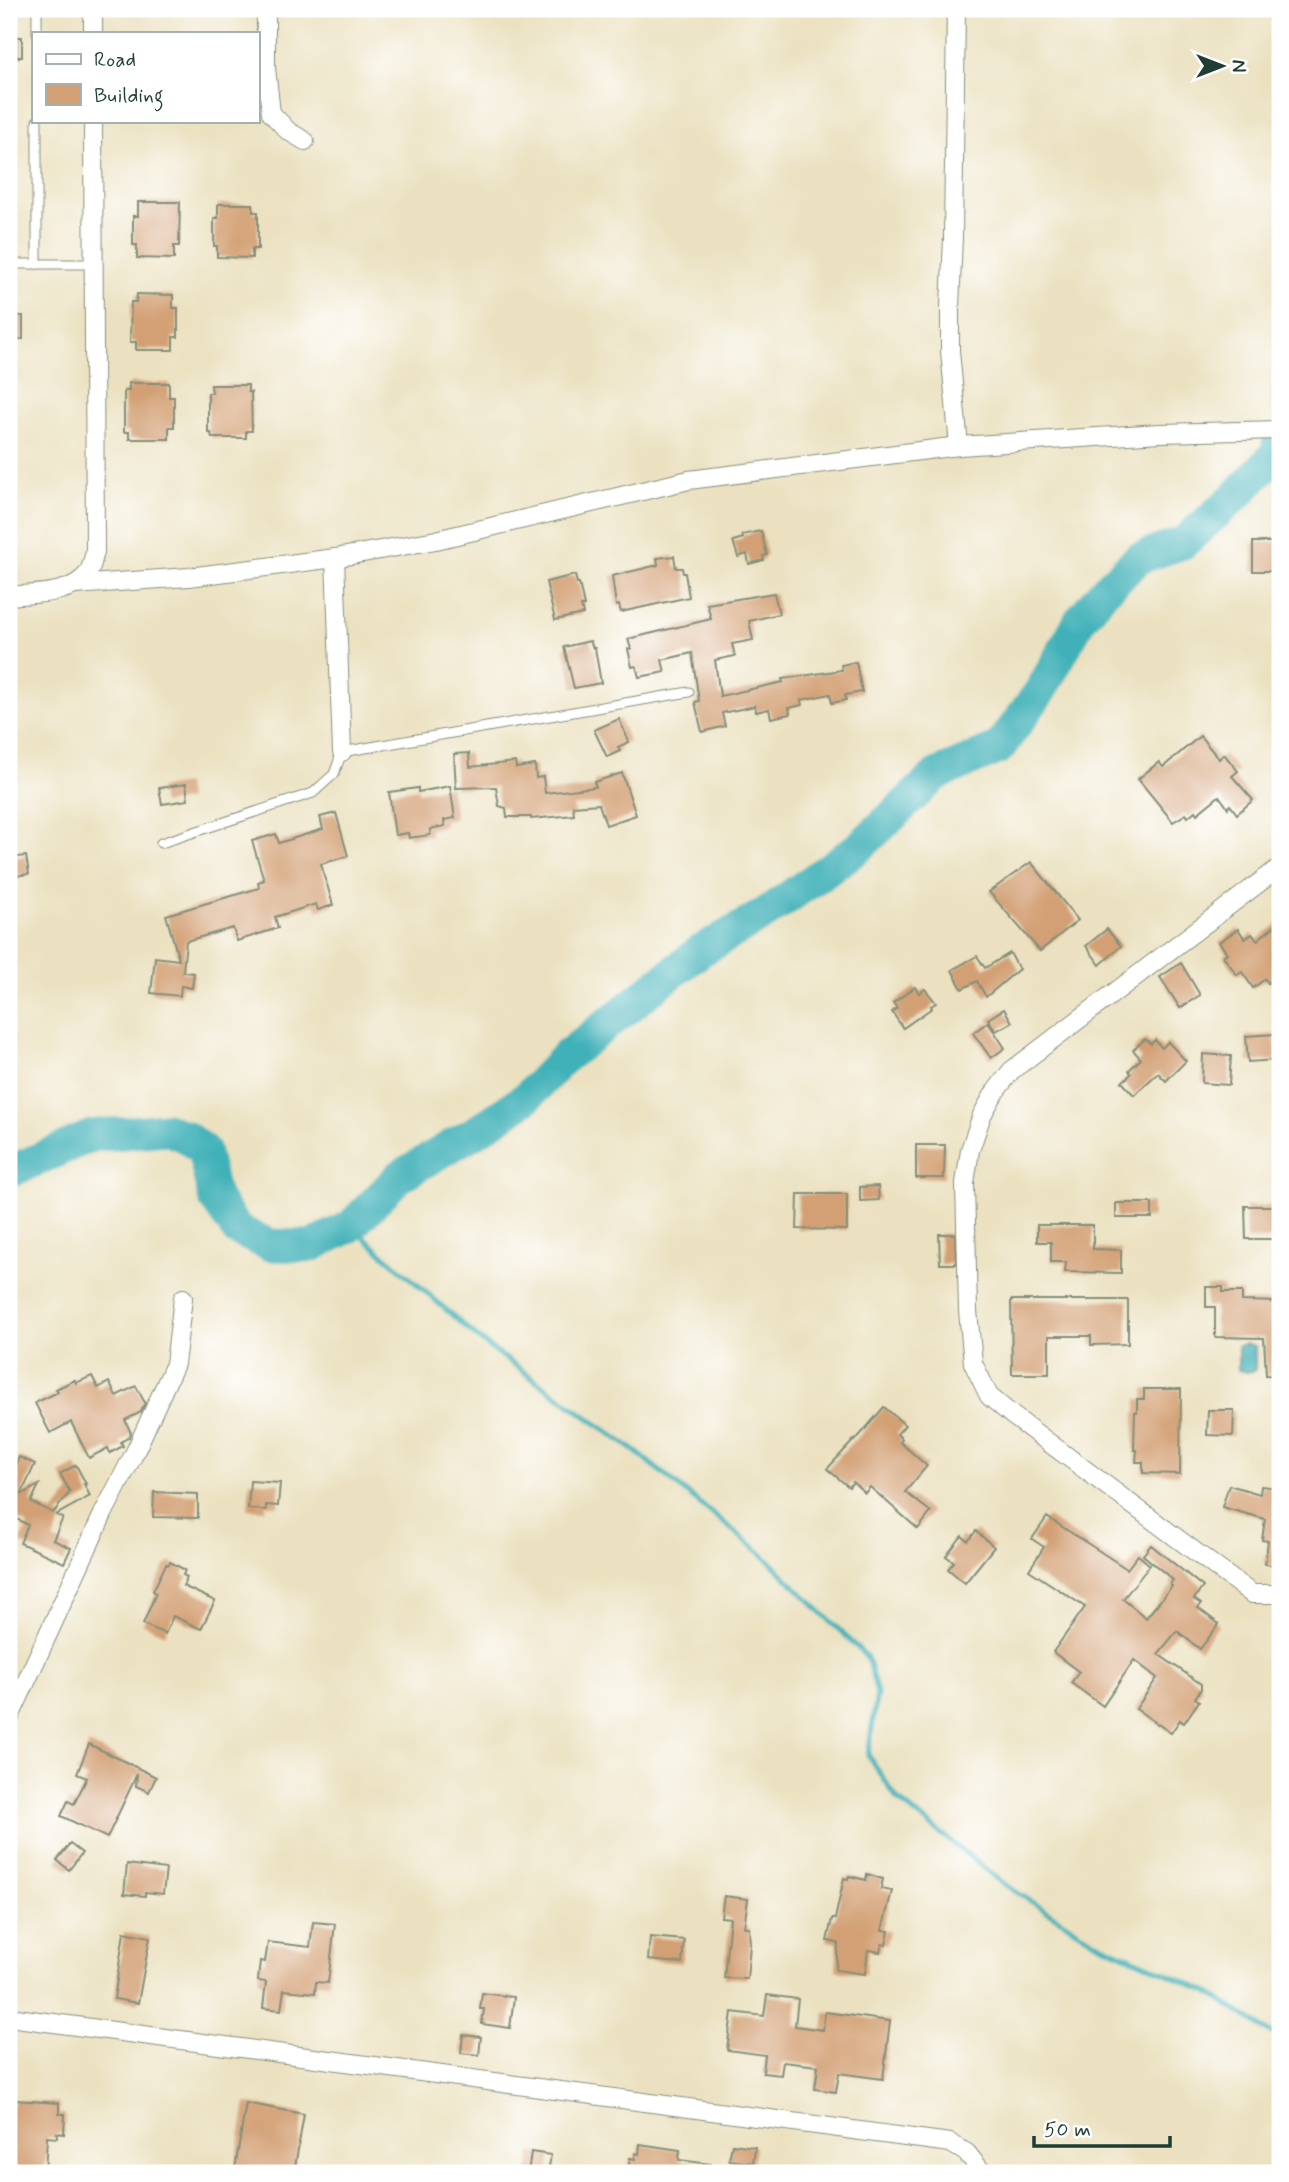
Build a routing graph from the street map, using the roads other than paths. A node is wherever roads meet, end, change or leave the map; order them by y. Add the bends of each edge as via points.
1 (37, 9) edge
2 (93, 9) edge
3 (266, 9) edge
4 (956, 9) edge
5 (37, 32) edge
6 (93, 32) edge
7 (37, 122) edge
8 (93, 122) edge
9 (305, 142) dead end
10 (9, 264) edge
11 (37, 264) junction
12 (94, 264) junction
13 (1280, 430) edge
14 (959, 446) junction
15 (335, 558) junction
16 (75, 586) junction
17 (9, 596) edge
18 (689, 692) dead end
19 (342, 752) junction
20 (161, 843) dead end
21 (1280, 867) edge
22 (183, 1298) dead end
23 (1280, 1594) edge
24 (9, 1719) edge
25 (9, 2017) edge
26 (983, 2173) edge

1 - 5 lane
2 - 6 street
3 - 9 street via 271,113
4 - 14 street via 950,351
7 - 11 lane
8 - 12 street
10 - 11 lane
11 - 12 lane
12 - 16 street via 95,552 89,572
13 - 14 street
14 - 15 street via 690,480 436,540
15 - 16 street
15 - 19 street
16 - 17 street
18 - 19 lane
19 - 20 lane via 334,774 313,793
21 - 23 street via 1011,1071 982,1115 965,1183 973,1363 989,1396 1252,1594
22 - 24 street via 176,1364
25 - 26 street via 950,2143 967,2153

